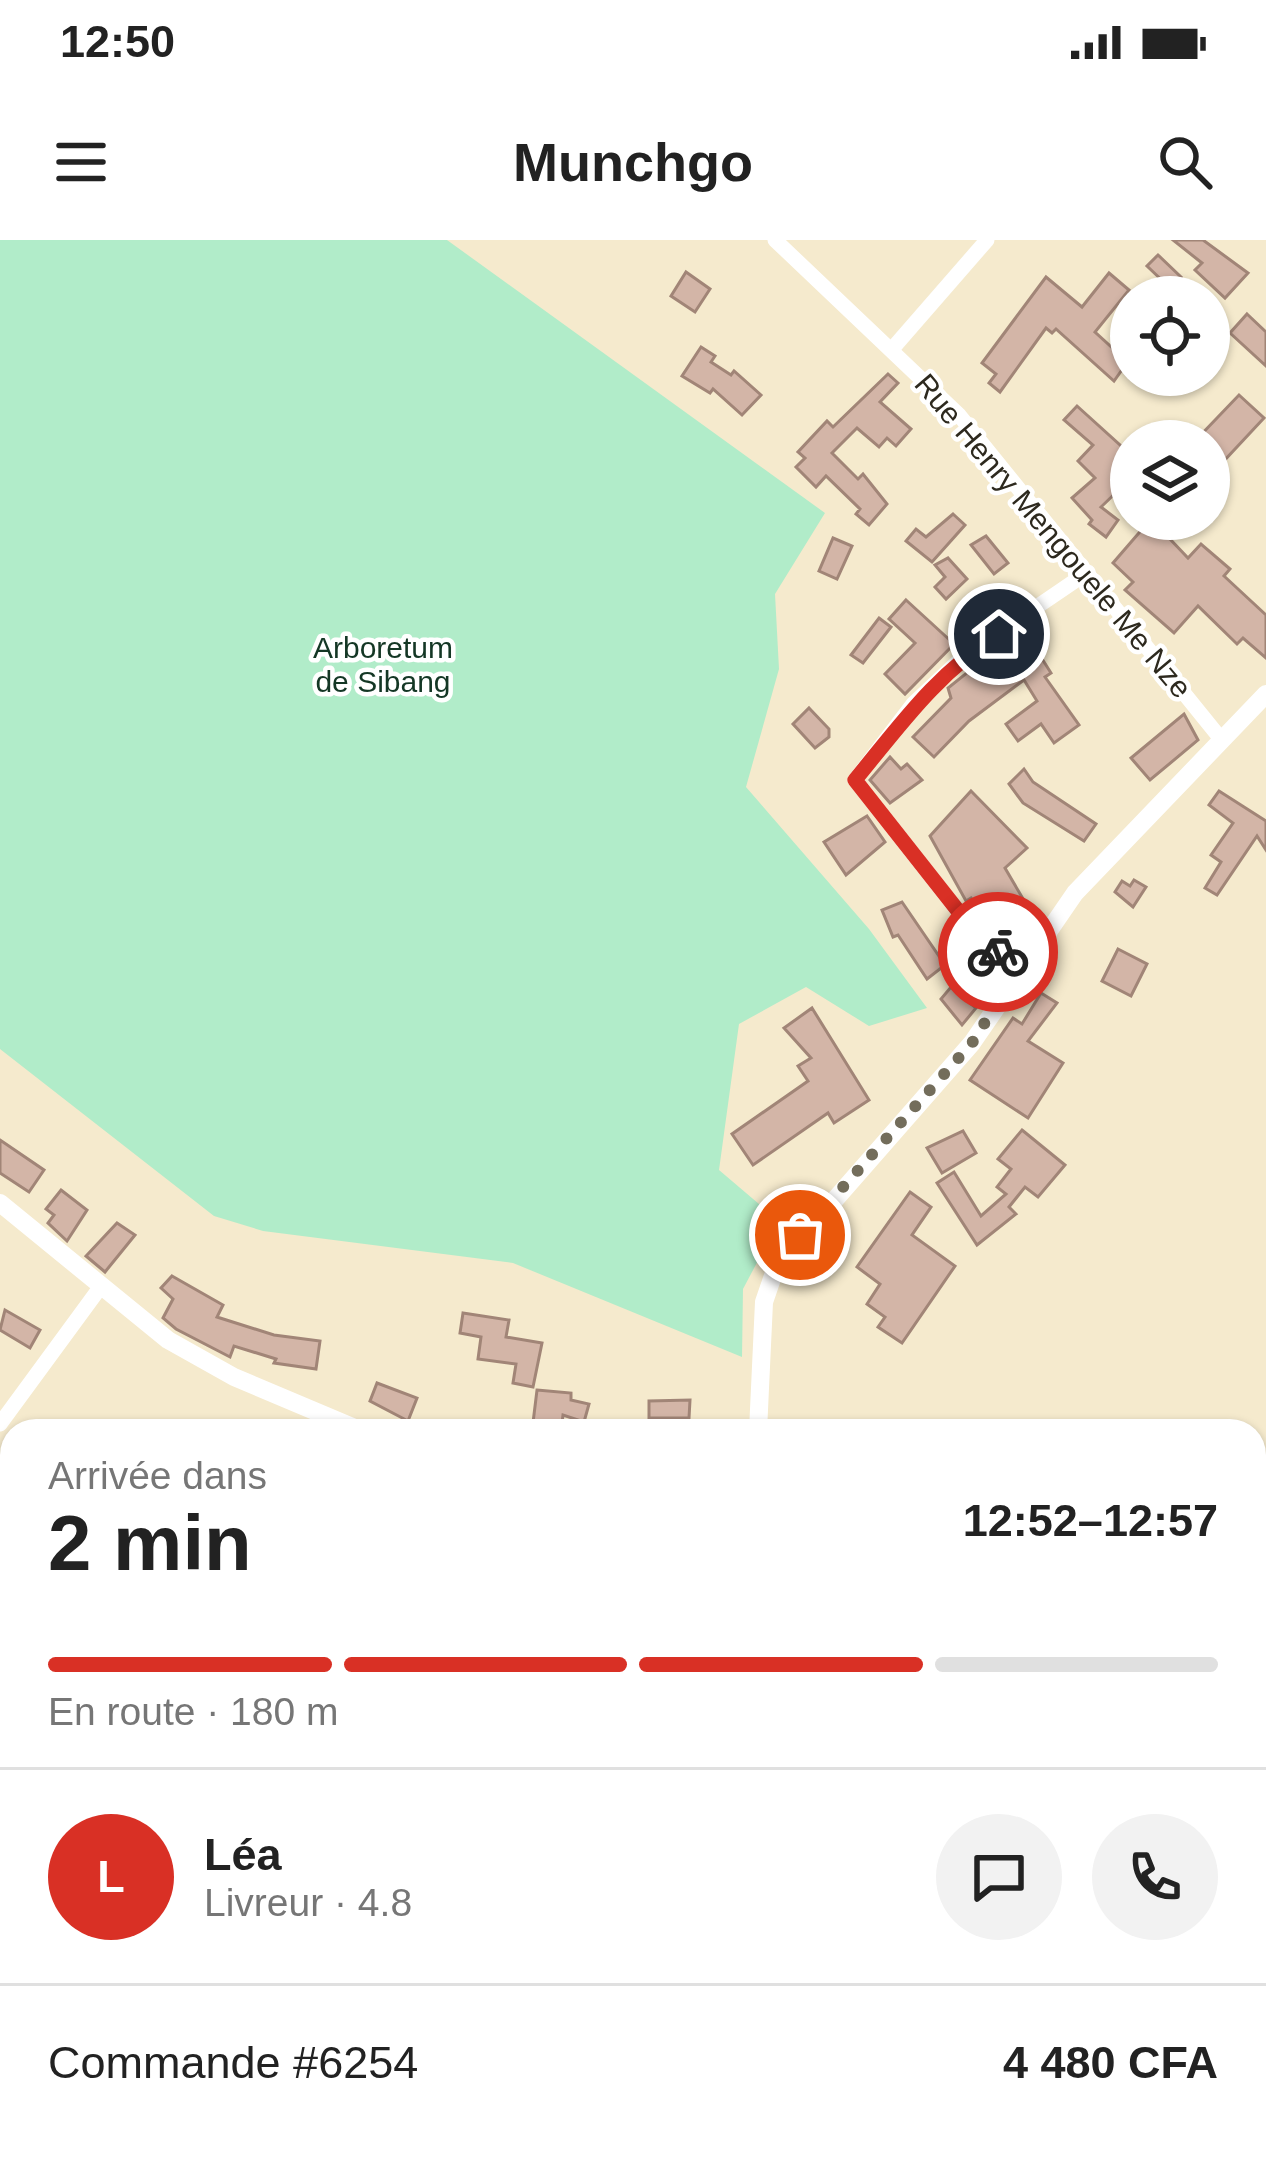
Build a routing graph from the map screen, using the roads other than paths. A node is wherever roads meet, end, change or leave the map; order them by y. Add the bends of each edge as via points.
1 (776, 240) edge
2 (987, 240) edge
3 (893, 347) junction
4 (1088, 572) junction
5 (1266, 694) edge
6 (1221, 739) junction
7 (1018, 970) junction
8 (0, 1203) edge
9 (100, 1289) junction
10 (4, 1419) edge
11 (334, 1419) edge
12 (759, 1419) edge

1 - 3 street, Rue Henry Mengouele Me Nze
2 - 3 street
3 - 4 street, Rue Henry Mengouele Me Nze
4 - 6 street, Rue Henry Mengouele Me Nze
4 - 7 street via 963,657 913,704 855,780 970,926
5 - 6 street
6 - 7 street via 1103,861
7 - 12 street via 972,1043 776,1267 764,1302
8 - 9 street
9 - 10 street
9 - 11 street via 210,1366

